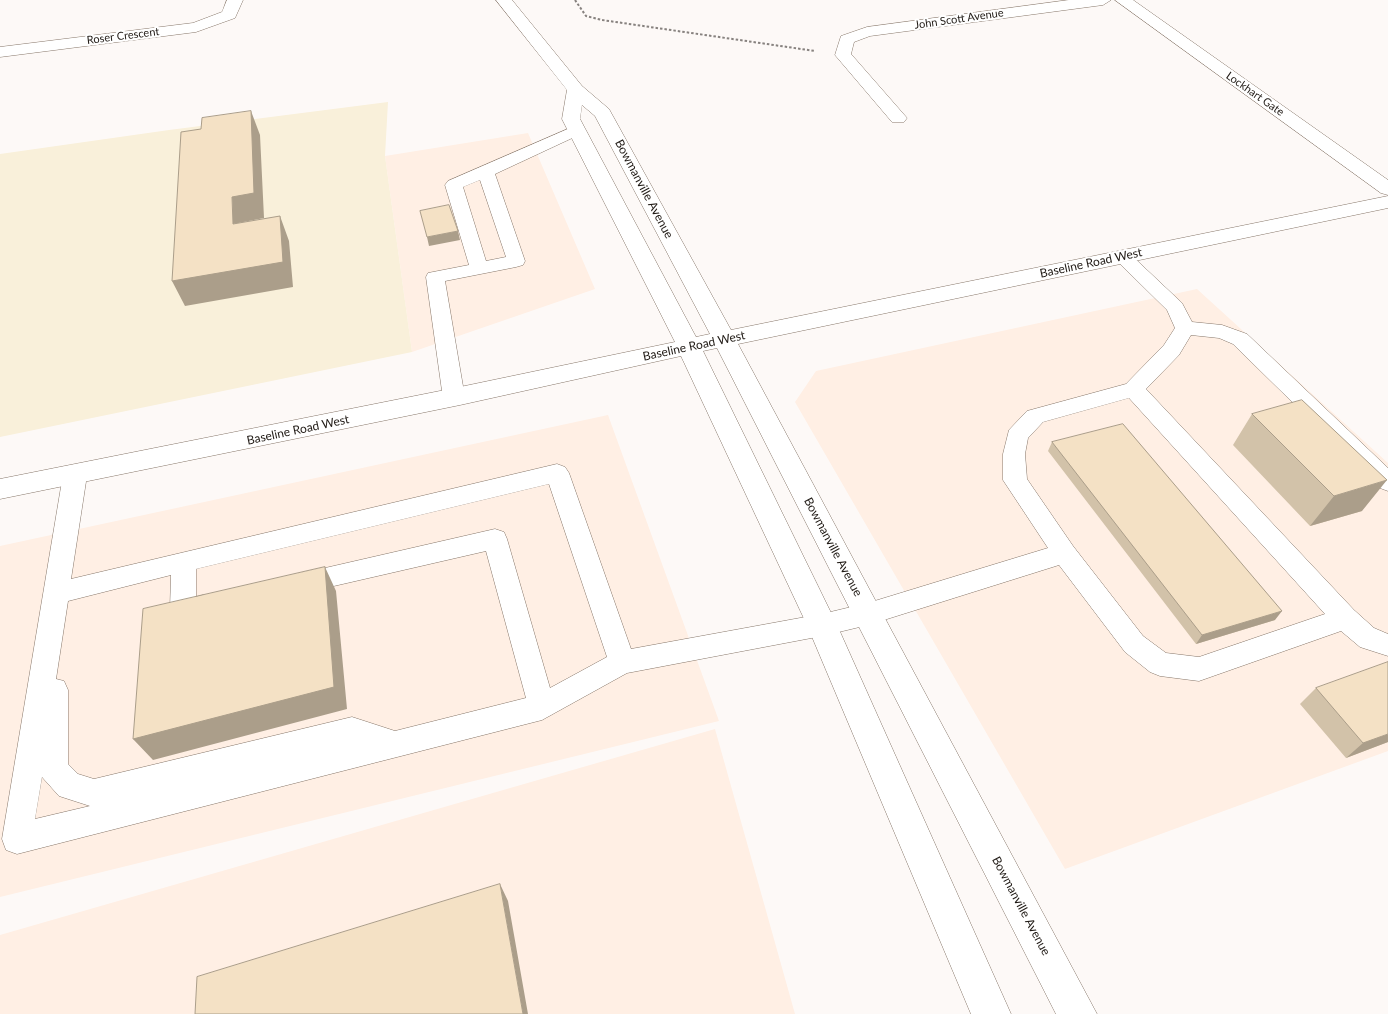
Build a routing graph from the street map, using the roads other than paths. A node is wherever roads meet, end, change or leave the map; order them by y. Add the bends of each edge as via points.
1 (235, 0) edge
2 (504, 0) edge
3 (1102, 0) edge
4 (1122, 0) edge
5 (0, 52) edge
6 (576, 90) junction
7 (898, 118) dead end
8 (577, 130) junction
9 (486, 172) junction
10 (1388, 189) edge
11 (1388, 202) edge
12 (1122, 257) junction
13 (479, 268) junction
14 (1185, 328) junction
15 (724, 339) junction
16 (689, 347) junction
17 (1134, 390) junction
18 (454, 398) junction
19 (75, 475) junction
20 (1388, 482) edge
21 (0, 489) edge
22 (1064, 552) junction
23 (184, 562) junction
24 (280, 588) edge
25 (56, 593) junction
26 (222, 601) edge
27 (868, 614) junction
28 (1345, 618) junction
29 (822, 626) junction
30 (1388, 645) edge
31 (49, 648) junction
32 (622, 662) junction
33 (542, 707) junction
34 (392, 743) junction
35 (991, 1014) edge
36 (1077, 1014) edge

1 - 5 street, Roser Crescent via 229,15 196,26
2 - 6 street, Bowmanville Avenue
3 - 7 street, John Scott Avenue via 867,32 845,47
4 - 10 street, Lockhart Gate
6 - 8 street via 571,119
6 - 15 street, Bowmanville Avenue via 603,112
8 - 9 lane
8 - 16 street
9 - 13 lane via 454,185
9 - 13 lane via 516,261
11 - 12 street, Baseline Road West
12 - 14 lane via 1175,307
12 - 15 street, Baseline Road West
13 - 18 lane via 436,277
14 - 17 lane via 1172,350
14 - 20 lane via 1222,332 1240,339
15 - 16 street, Baseline Road West
15 - 27 street, Bowmanville Avenue
16 - 18 street, Baseline Road West
16 - 29 street
17 - 22 lane via 1035,416 1017,436 1015,480
17 - 28 lane
18 - 19 street, Baseline Road West
19 - 21 street, Baseline Road West
19 - 25 lane
22 - 27 lane
22 - 28 lane via 1134,644 1160,664 1199,669
23 - 25 lane
23 - 26 lane via 183,610
23 - 32 lane via 557,473
24 - 33 lane via 495,539
25 - 31 lane
27 - 29 lane
27 - 36 street, Bowmanville Avenue
28 - 30 lane via 1364,636
29 - 32 lane
29 - 35 street
31 - 34 lane via 54,690 53,770 69,786 94,793 352,730
31 - 34 lane via 17,839
32 - 33 lane
33 - 34 lane

